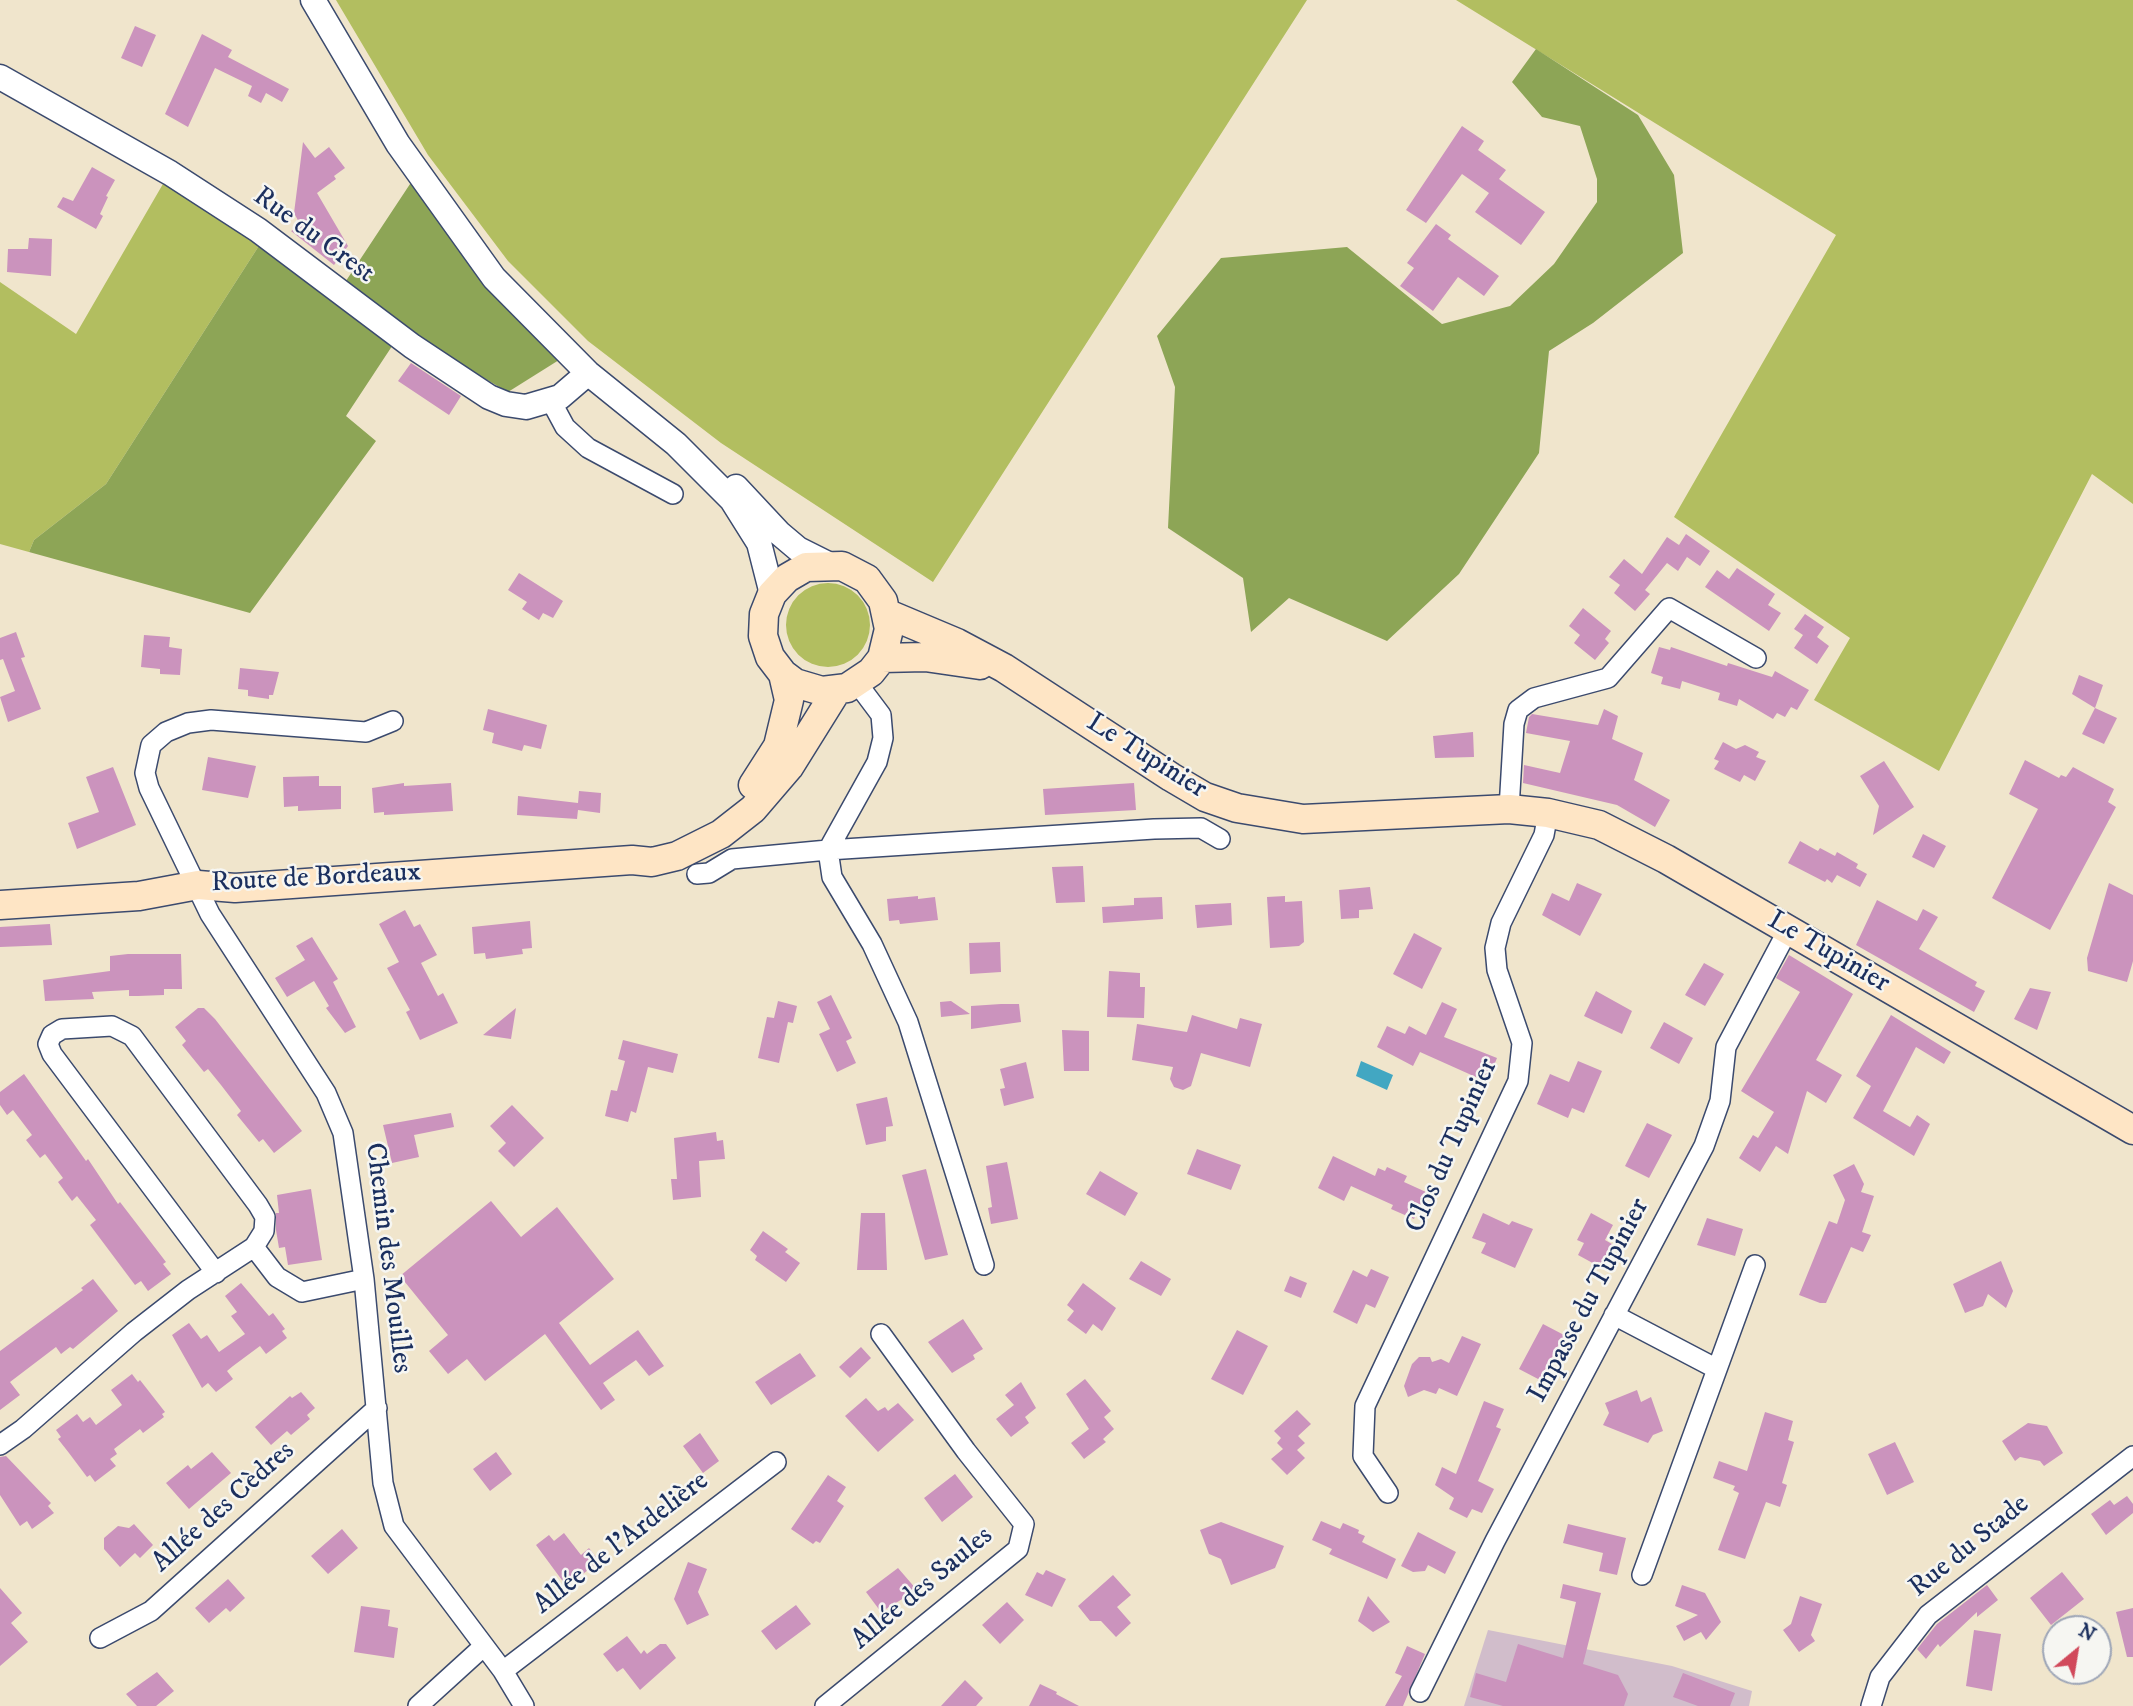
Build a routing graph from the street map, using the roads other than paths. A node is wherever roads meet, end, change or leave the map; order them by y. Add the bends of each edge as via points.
1 (313, 0) edge
2 (0, 77) edge
3 (588, 373) junction
4 (551, 401) junction
5 (676, 444) junction
6 (673, 494) dead end
7 (828, 565) junction
8 (772, 594) junction
9 (888, 614) junction
10 (882, 658) junction
11 (1756, 658) dead end
12 (1004, 668) junction
13 (783, 674) junction
14 (847, 687) junction
15 (393, 721) dead end
16 (1509, 809) junction
17 (1548, 813) junction
18 (1220, 838) dead end
19 (828, 850) junction
20 (632, 860) junction
21 (697, 874) dead end
22 (198, 884) junction
23 (0, 905) edge
24 (1788, 930) junction
25 (2133, 1130) edge
26 (254, 1247) junction
27 (984, 1265) dead end
28 (1755, 1265) dead end
29 (216, 1273) junction
30 (364, 1279) junction
31 (1614, 1315) junction
32 (881, 1334) dead end
33 (1717, 1369) junction
34 (377, 1408) junction
35 (0, 1445) edge
36 (2133, 1456) edge
37 (776, 1462) dead end
38 (1388, 1493) dead end
39 (1642, 1575) dead end
40 (100, 1638) dead end
41 (484, 1646) junction
42 (503, 1671) junction
43 (1420, 1692) dead end
44 (418, 1706) edge
45 (524, 1706) edge
46 (825, 1706) edge
47 (1871, 1706) edge

1 - 3 street via 398,145 494,278
2 - 4 street, Rue du Crest via 203,194 489,397 526,407
3 - 4 street, Rue du Crest
3 - 5 street
4 - 6 street via 565,427 588,449
5 - 7 street via 724,476 789,541
5 - 8 street via 744,517 759,543
7 - 8 main road via 806,567
7 - 9 main road via 842,566 867,579
8 - 13 main road via 764,614 763,636 770,657
9 - 10 main road via 890,629
9 - 12 main road, Le Tupinier
10 - 12 main road via 925,657
10 - 14 main road
11 - 16 street via 1670,608 1608,678 1534,698 1518,710
12 - 16 main road, Le Tupinier via 1171,777 1205,797 1237,808 1303,819
13 - 14 main road via 808,688
13 - 20 main road, Route de Bordeaux via 789,700 783,733 757,781 695,832
14 - 19 street via 881,715 883,738 877,762
14 - 20 main road, Route de Bordeaux via 753,809 721,834 677,856 652,862
15 - 22 street, Chemin des Mouilles via 366,732 211,720 166,732 151,745 145,773
16 - 17 main road, Le Tupinier
17 - 24 main road, Le Tupinier via 1599,825 1641,845
17 - 38 street, Clos du Tupinier via 1544,835 1501,923 1495,948 1497,970 1522,1043 1518,1081 1365,1406 1363,1456
18 - 19 street, Le Tupinier via 1201,828 1154,829
19 - 21 street, Le Tupinier via 732,859 709,873
19 - 27 street via 832,877 872,944 908,1022
20 - 22 main road, Route de Bordeaux via 234,888
22 - 23 main road, Route de Bordeaux via 139,896
22 - 30 street, Chemin des Mouilles via 210,914 331,1103 343,1133
24 - 25 main road, Le Tupinier
24 - 31 street, Impasse du Tupinier via 1726,1047 1720,1101 1704,1146
26 - 29 street
26 - 29 street via 264,1231 265,1216 132,1035 113,1026 62,1028 48,1044 52,1054
26 - 30 street via 277,1277 302,1292
28 - 33 street
29 - 35 street via 134,1332
30 - 34 street, Chemin des Mouilles
31 - 33 street
31 - 43 street, Impasse du Tupinier
32 - 46 street, Allée des Saules via 1024,1524 1018,1549
33 - 39 street
34 - 40 street, Allée des Cèdres via 151,1611
34 - 41 street, Chemin des Mouilles via 383,1483 394,1526
36 - 47 street, Rue du Stade via 1928,1615 1880,1677
37 - 42 street, Allée de l'Ardelière
41 - 42 street, Chemin des Mouilles
41 - 44 street
42 - 45 street, Chemin des Mouilles

